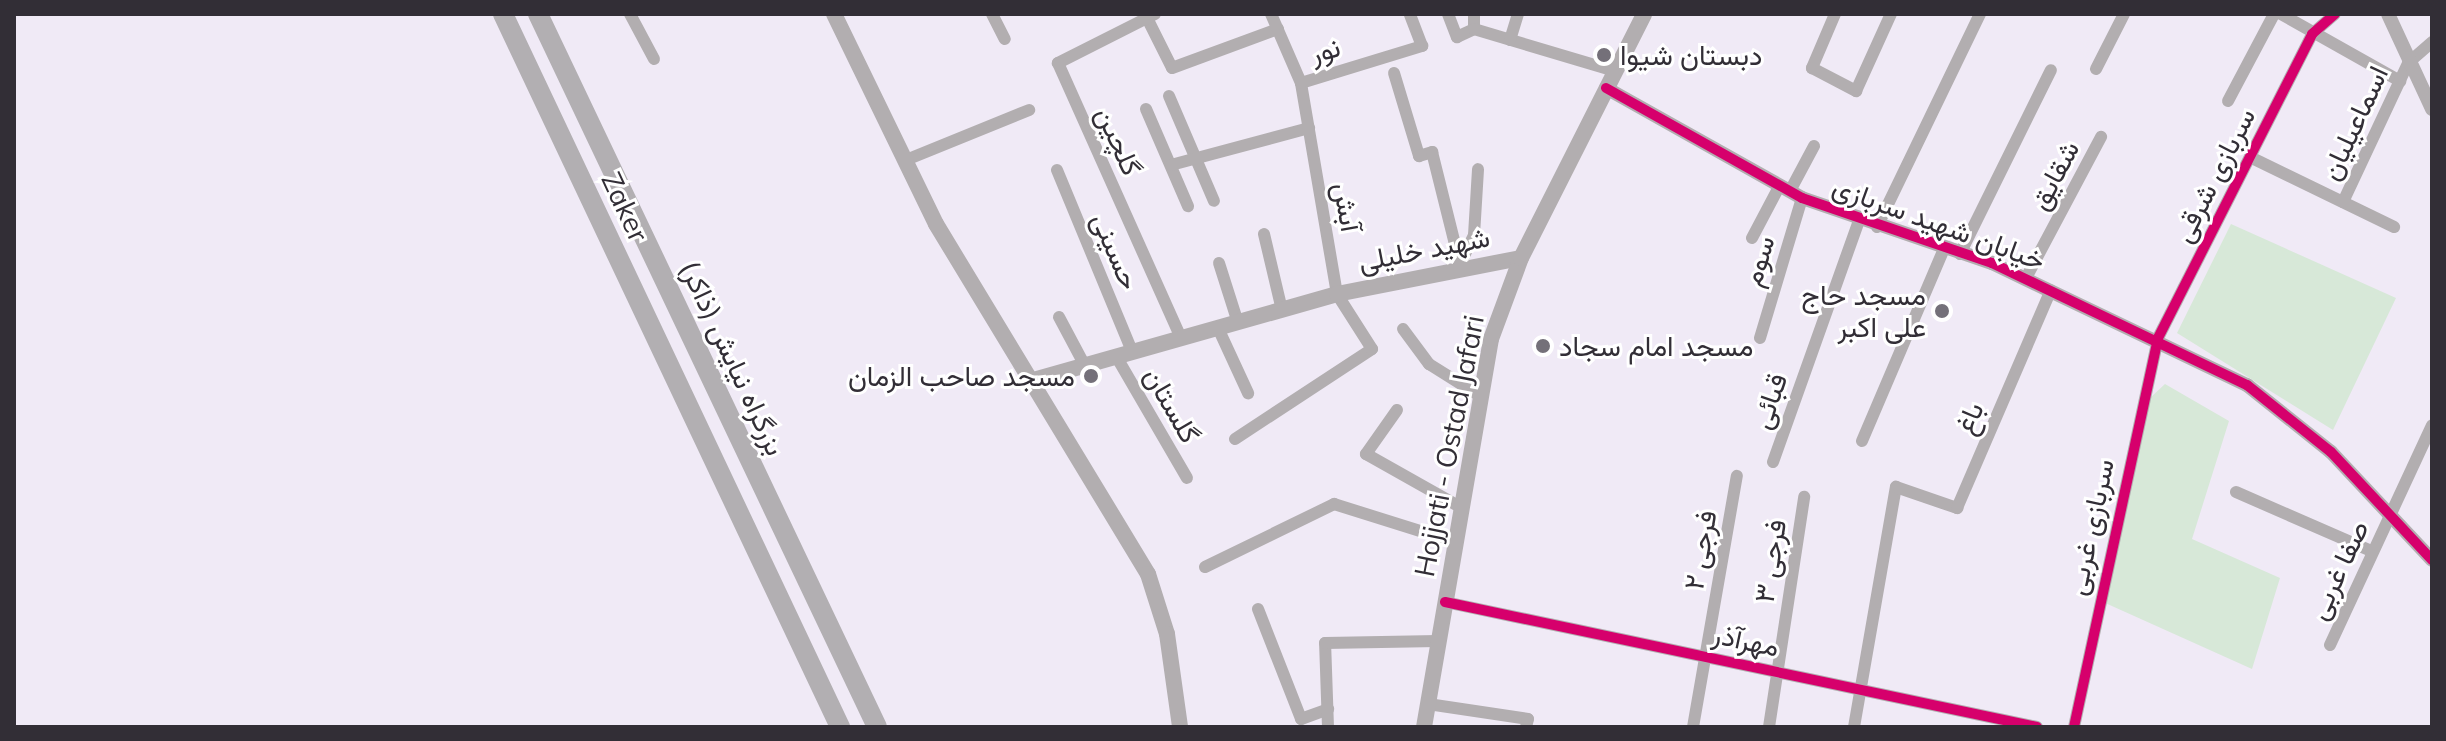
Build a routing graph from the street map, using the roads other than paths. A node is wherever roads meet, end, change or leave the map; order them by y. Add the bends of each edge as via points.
1 (503, 14) edge
2 (538, 14) edge
3 (630, 14) edge
4 (834, 14) edge
5 (992, 14) edge
6 (1271, 14) edge
7 (1410, 14) edge
8 (1448, 14) edge
9 (1474, 14) edge
10 (1518, 14) edge
11 (1644, 14) edge
12 (1835, 14) edge
13 (1891, 14) edge
14 (1980, 14) edge
15 (2124, 14) edge
16 (2274, 14) edge
17 (2281, 14) edge
18 (2335, 14) edge
19 (2388, 14) edge
20 (1149, 15) edge
21 (1278, 29) junction
22 (1474, 29) junction
23 (2312, 34) junction
24 (1005, 39) dead end
25 (1510, 40) junction
26 (2432, 42) edge
27 (654, 59) dead end
28 (2408, 63) junction
29 (2096, 69) dead end
30 (2051, 70) dead end
31 (1615, 71) junction
32 (1394, 73) dead end
33 (2400, 81) junction
34 (1301, 83) junction
35 (1606, 88) junction
36 (1169, 96) dead end
37 (2228, 101) dead end
38 (1146, 109) dead end
39 (2432, 109) edge
40 (1029, 110) dead end
41 (1309, 128) junction
42 (2101, 137) dead end
43 (1814, 146) dead end
44 (1195, 157) junction
45 (2252, 158) junction
46 (906, 160) junction
47 (1171, 165) junction
48 (1478, 169) dead end
49 (1057, 170) dead end
50 (1790, 192) junction
51 (1214, 201) dead end
52 (2343, 202) junction
53 (1188, 206) dead end
54 (1859, 220) junction
55 (1877, 227) junction
56 (2394, 227) dead end
57 (1264, 234) dead end
58 (1752, 238) dead end
59 (1944, 249) junction
60 (1960, 254) junction
61 (1521, 258) junction
62 (1219, 263) dead end
63 (1460, 264) junction
64 (2026, 278) junction
65 (2051, 290) junction
66 (1337, 294) junction
67 (1282, 310) junction
68 (1059, 317) dead end
69 (1238, 323) junction
70 (1218, 328) junction
71 (1403, 329) dead end
72 (1181, 338) junction
73 (1760, 338) dead end
74 (2158, 338) junction
75 (1124, 353) junction
76 (1084, 364) junction
77 (1037, 379) junction
78 (1248, 393) dead end
79 (1480, 396) junction
80 (1397, 410) dead end
81 (2432, 425) edge
82 (1235, 439) dead end
83 (1862, 441) dead end
84 (1773, 462) dead end
85 (1737, 476) dead end
86 (1187, 478) dead end
87 (2236, 492) dead end
88 (1804, 497) dead end
89 (1460, 507) junction
90 (2390, 517) junction
91 (1455, 542) junction
92 (2371, 551) junction
93 (2432, 560) edge
94 (1205, 567) dead end
95 (1445, 602) junction
96 (1258, 609) dead end
97 (1438, 641) junction
98 (2330, 645) dead end
99 (1705, 656) junction
100 (1778, 671) junction
101 (1860, 689) junction
102 (1428, 704) junction
103 (1328, 709) junction
104 (840, 727) edge
105 (877, 727) edge
106 (1180, 727) edge
107 (1328, 727) edge
108 (1424, 727) edge
109 (1526, 727) edge
110 (1693, 727) edge
111 (1769, 727) edge
112 (1854, 727) edge
113 (2037, 727) edge
114 (2074, 727) edge

1 - 104 highway, Zaker
2 - 105 highway, بزرگراه نیایش (ذاکر)
3 - 27 street
4 - 46 main road
5 - 24 street
6 - 21 street, آبش
7 - 34 street, نور via 1422,46
8 - 22 street via 1457,37
9 - 22 street
10 - 25 street
11 - 31 main road, Hojjati - Ostad Jafari
12 - 13 street via 1812,68 1856,91
14 - 55 street
15 - 29 street
16 - 37 street
17 - 23 street
18 - 23 street
19 - 28 street
20 - 21 street via 1172,68
20 - 72 street, گلچین via 1058,63
21 - 34 street, آبش
22 - 25 street
23 - 33 street
23 - 45 street, سربازی شرقی
25 - 31 street
26 - 28 street
28 - 33 street, اسماعیلیان
28 - 39 street
30 - 60 street
31 - 35 main road, Hojjati - Ostad Jafari
32 - 63 street via 1419,156 1432,152
33 - 52 street, اسماعیلیان
34 - 41 street, آبش
35 - 50 street, خیابان شهید سربازی
35 - 61 main road, Hojjati - Ostad Jafari
36 - 44 street
38 - 47 street
40 - 46 street
41 - 44 street
41 - 66 street, آبش
42 - 64 street, شقایق
43 - 50 street
44 - 47 street
44 - 51 street
45 - 52 street
45 - 74 street, سربازی شرقی
46 - 77 main road via 968,279
47 - 53 street
48 - 63 street via 1474,235
49 - 75 street, حسینی
50 - 54 street, خیابان شهید سربازی
50 - 58 street
50 - 73 street, سوم
52 - 56 street
54 - 55 street, خیابان شهید سربازی
54 - 84 street, قبائی
55 - 59 street, خیابان شهید سربازی
57 - 67 street
59 - 60 street, خیابان شهید سربازی
59 - 83 street
60 - 64 street, خیابان شهید سربازی
61 - 63 main road, شهید خلیلی
61 - 79 main road, Hojjati - Ostad Jafari via 1491,339
62 - 69 street
63 - 66 main road, شهید خلیلی
64 - 65 street, خیابان شهید سربازی
65 - 74 street, خیابان شهید سربازی
65 - 101 street, باغ via 1957,508 1896,487
66 - 67 main road, شهید خلیلی
66 - 82 street via 1372,349
67 - 69 main road, شهید خلیلی
68 - 76 street
69 - 70 main road, شهید خلیلی
70 - 72 main road, شهید خلیلی
70 - 78 street
71 - 79 street via 1429,364
72 - 75 main road, شهید خلیلی
74 - 90 street, خیابان شهید سربازی via 2292,417
74 - 114 street, سربازی غربی
75 - 76 main road, شهید خلیلی
75 - 86 street, گلستان
76 - 77 main road, شهید خلیلی
77 - 106 main road via 1148,574 1167,634
79 - 89 main road, Hojjati - Ostad Jafari
80 - 89 street via 1366,454
81 - 90 street, صفا غربی
85 - 99 street, فرجی ۲
87 - 92 street
88 - 100 street, فرجی ۳
89 - 91 main road, Hojjati - Ostad Jafari
90 - 92 street, صفا غربی
90 - 93 street, خیابان شهید سربازی
91 - 94 street via 1334,504
91 - 95 main road, Hojjati - Ostad Jafari
92 - 98 street, صفا غربی
95 - 97 main road, Hojjati - Ostad Jafari
95 - 99 street, مهرآذر
96 - 103 street via 1301,719
97 - 102 main road, Hojjati - Ostad Jafari
97 - 103 street via 1325,643
99 - 100 street, مهرآذر
99 - 110 street, فرجی ۲
100 - 101 street, مهرآذر
100 - 111 street, فرجی ۳
101 - 112 street
101 - 113 street, مهرآذر
102 - 108 main road, Hojjati - Ostad Jafari
102 - 109 street via 1528,719
103 - 107 street

